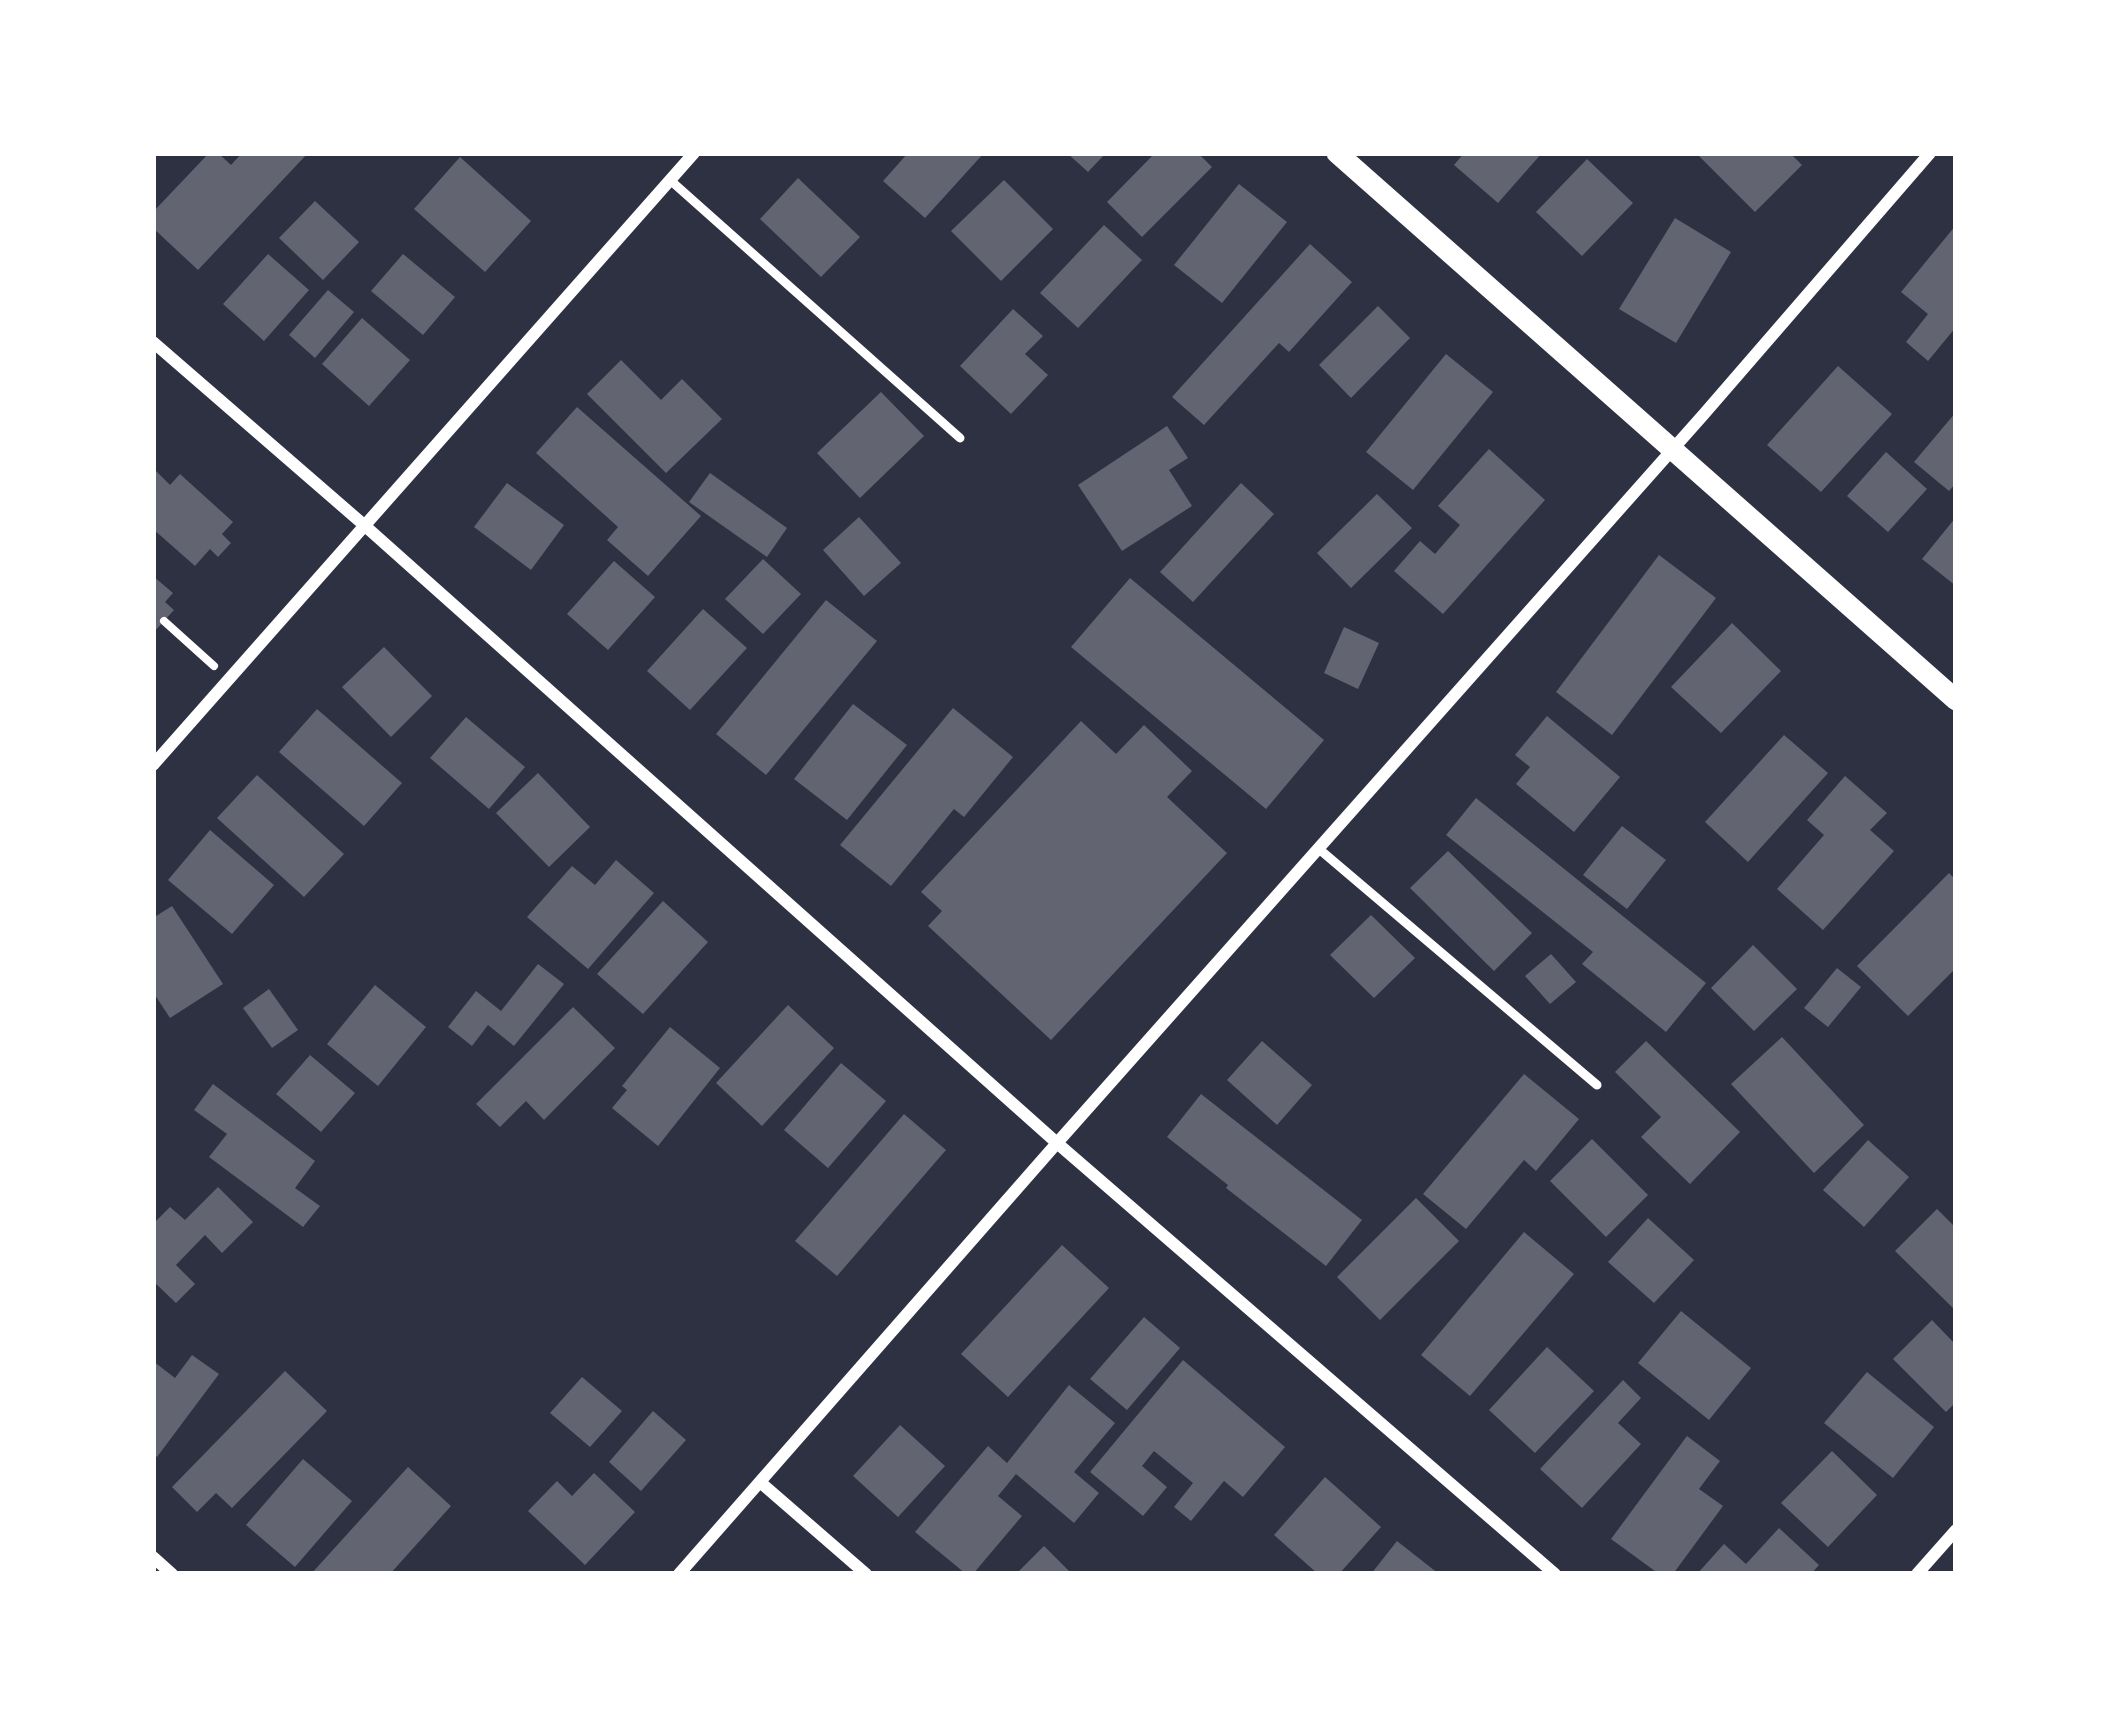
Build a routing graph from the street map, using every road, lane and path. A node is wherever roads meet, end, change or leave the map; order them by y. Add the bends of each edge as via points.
1 (694, 153) edge
2 (1337, 153) edge
3 (1930, 153) edge
4 (670, 180) junction
5 (153, 342) edge
6 (960, 438) dead end
7 (1671, 450) junction
8 (364, 525) junction
9 (164, 621) dead end
10 (206, 659) dead end
11 (1956, 700) edge
12 (153, 765) edge
13 (1319, 849) junction
14 (1597, 1085) dead end
15 (1057, 1143) junction
16 (760, 1482) junction
17 (1956, 1530) edge
18 (153, 1557) edge
19 (172, 1574) edge
20 (679, 1574) edge
21 (866, 1574) edge
22 (1555, 1574) edge
23 (1917, 1574) edge

1 - 4 street
2 - 7 street
3 - 7 street
4 - 6 lane
4 - 8 street
5 - 8 street
7 - 11 street
7 - 13 street
8 - 12 street
8 - 15 street
9 - 10 path
13 - 14 lane
13 - 15 street
15 - 16 street
15 - 22 street
16 - 20 street
16 - 21 street
17 - 23 street
18 - 19 street

